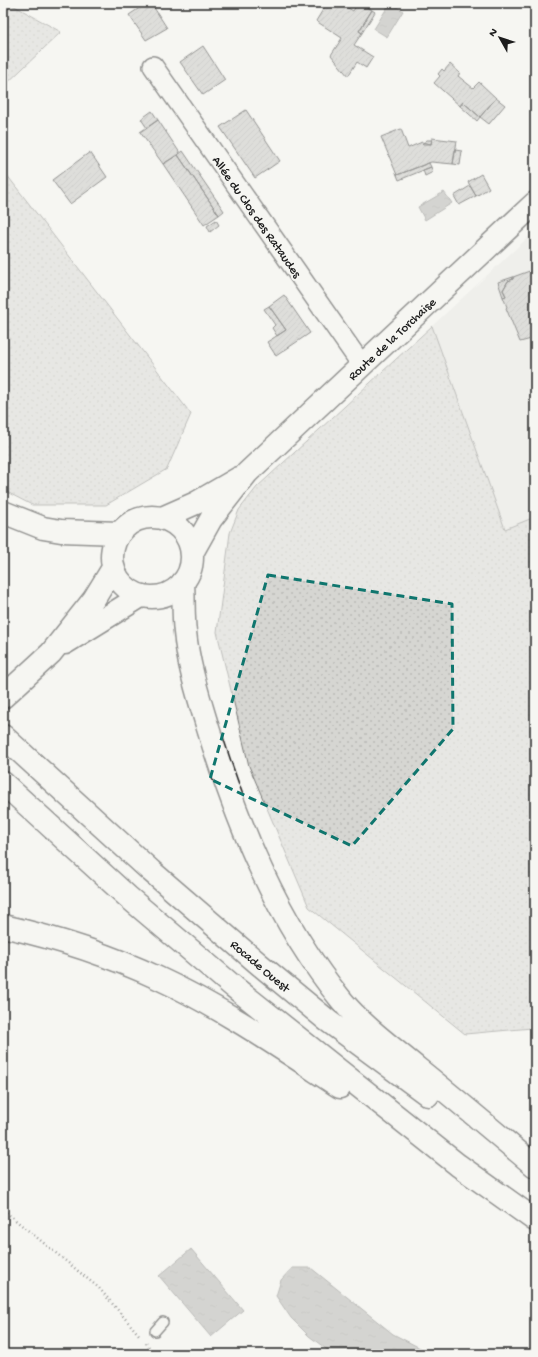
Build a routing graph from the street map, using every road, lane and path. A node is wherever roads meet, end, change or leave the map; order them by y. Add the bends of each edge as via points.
1 (153, 66) dead end
2 (535, 203) edge
3 (366, 361) junction
4 (247, 473) junction
5 (3, 512) edge
6 (162, 518) junction
7 (119, 533) junction
8 (192, 553) junction
9 (113, 568) junction
10 (183, 582) junction
11 (141, 596) junction
12 (51, 653) junction
13 (3, 697) edge
14 (3, 736) edge
15 (3, 783) edge
16 (3, 926) edge
17 (458, 1165) junction
18 (535, 1166) edge
19 (535, 1174) edge
20 (3, 1210) edge
21 (535, 1220) edge
22 (163, 1322) dead end
23 (155, 1331) dead end
24 (154, 1354) edge

1 - 3 street, Allée du Clos des Rataudes via 357,358
2 - 3 main road, Route de la Torchaise
3 - 4 main road, Route de la Torchaise
4 - 6 main road, Route de la Torchaise via 196,503
4 - 8 main road, Route de la Torchaise via 211,519
5 - 7 main road via 43,528
6 - 7 main road via 138,519
6 - 8 main road via 182,531 189,541
7 - 9 main road via 111,556
8 - 10 main road via 190,568
9 - 11 main road via 123,586
9 - 12 main road via 94,599
10 - 11 main road via 175,590 164,595 153,598
10 - 18 main road via 189,656 218,761 240,824 289,923 315,965 344,1003 381,1038
11 - 12 main road
12 - 13 main road
14 - 19 main road, Rocade Ouest via 151,871 328,1021
15 - 17 main road via 128,897 228,982
16 - 17 main road via 86,949 159,978 265,1038
17 - 21 main road
20 - 24 path via 99,1288
22 - 23 lane

